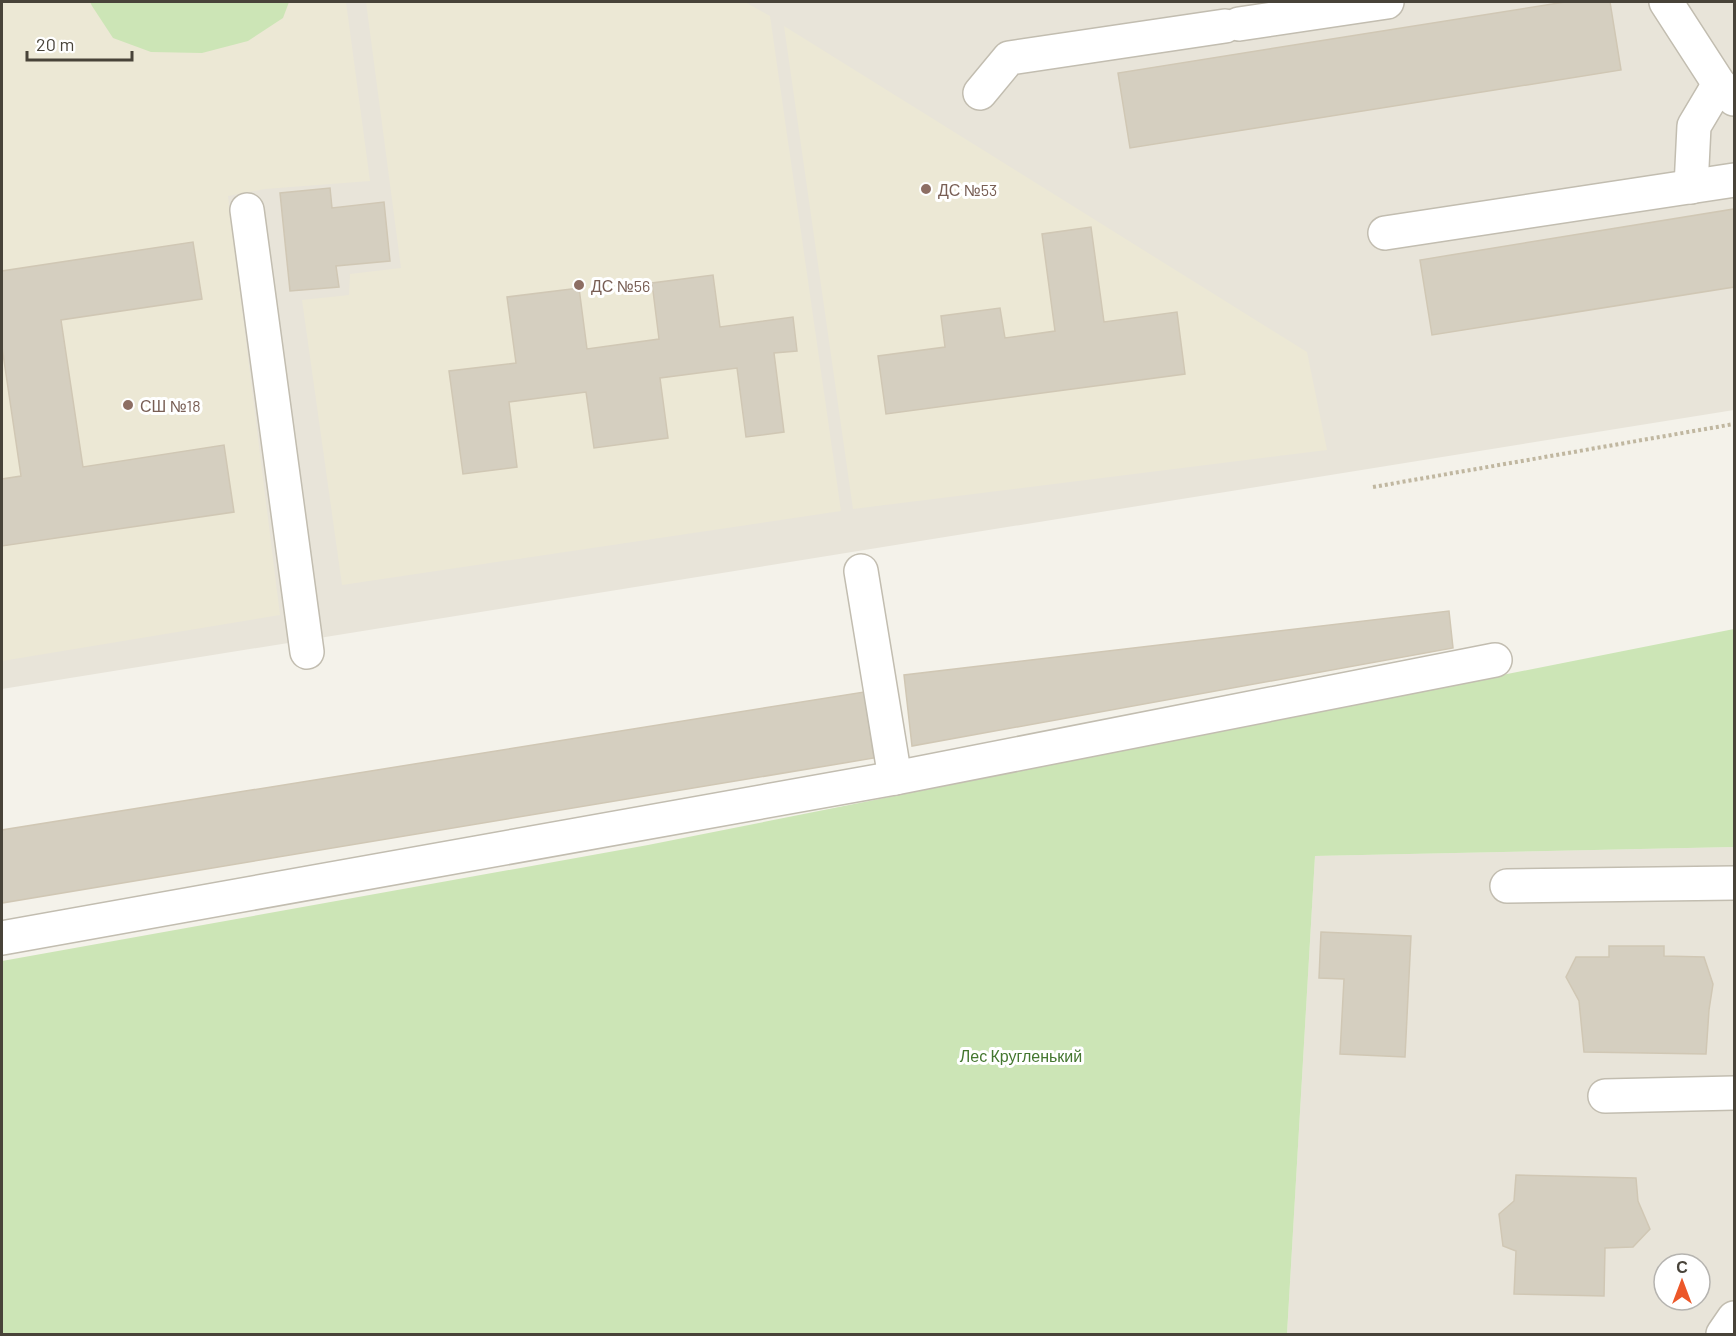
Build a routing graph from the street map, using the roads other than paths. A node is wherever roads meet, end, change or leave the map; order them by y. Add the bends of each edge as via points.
1 (1387, 2) edge
2 (1666, 2) edge
3 (1727, 92) edge
4 (980, 93) dead end
5 (1734, 180) edge
6 (1691, 187) junction
7 (247, 210) dead end
8 (1385, 233) dead end
9 (861, 571) dead end
10 (307, 652) dead end
11 (1495, 660) dead end
12 (895, 778) junction
13 (1734, 883) edge
14 (1507, 886) dead end
15 (2, 938) edge
16 (1734, 1093) edge
17 (1605, 1096) dead end
18 (1734, 1318) edge
19 (1723, 1335) edge

1 - 4 lane via 1009,58
2 - 3 lane
3 - 6 lane via 1694,126
5 - 6 lane
6 - 8 lane
7 - 10 lane
9 - 12 lane
11 - 12 lane
12 - 15 lane
13 - 14 lane
16 - 17 lane
18 - 19 lane

